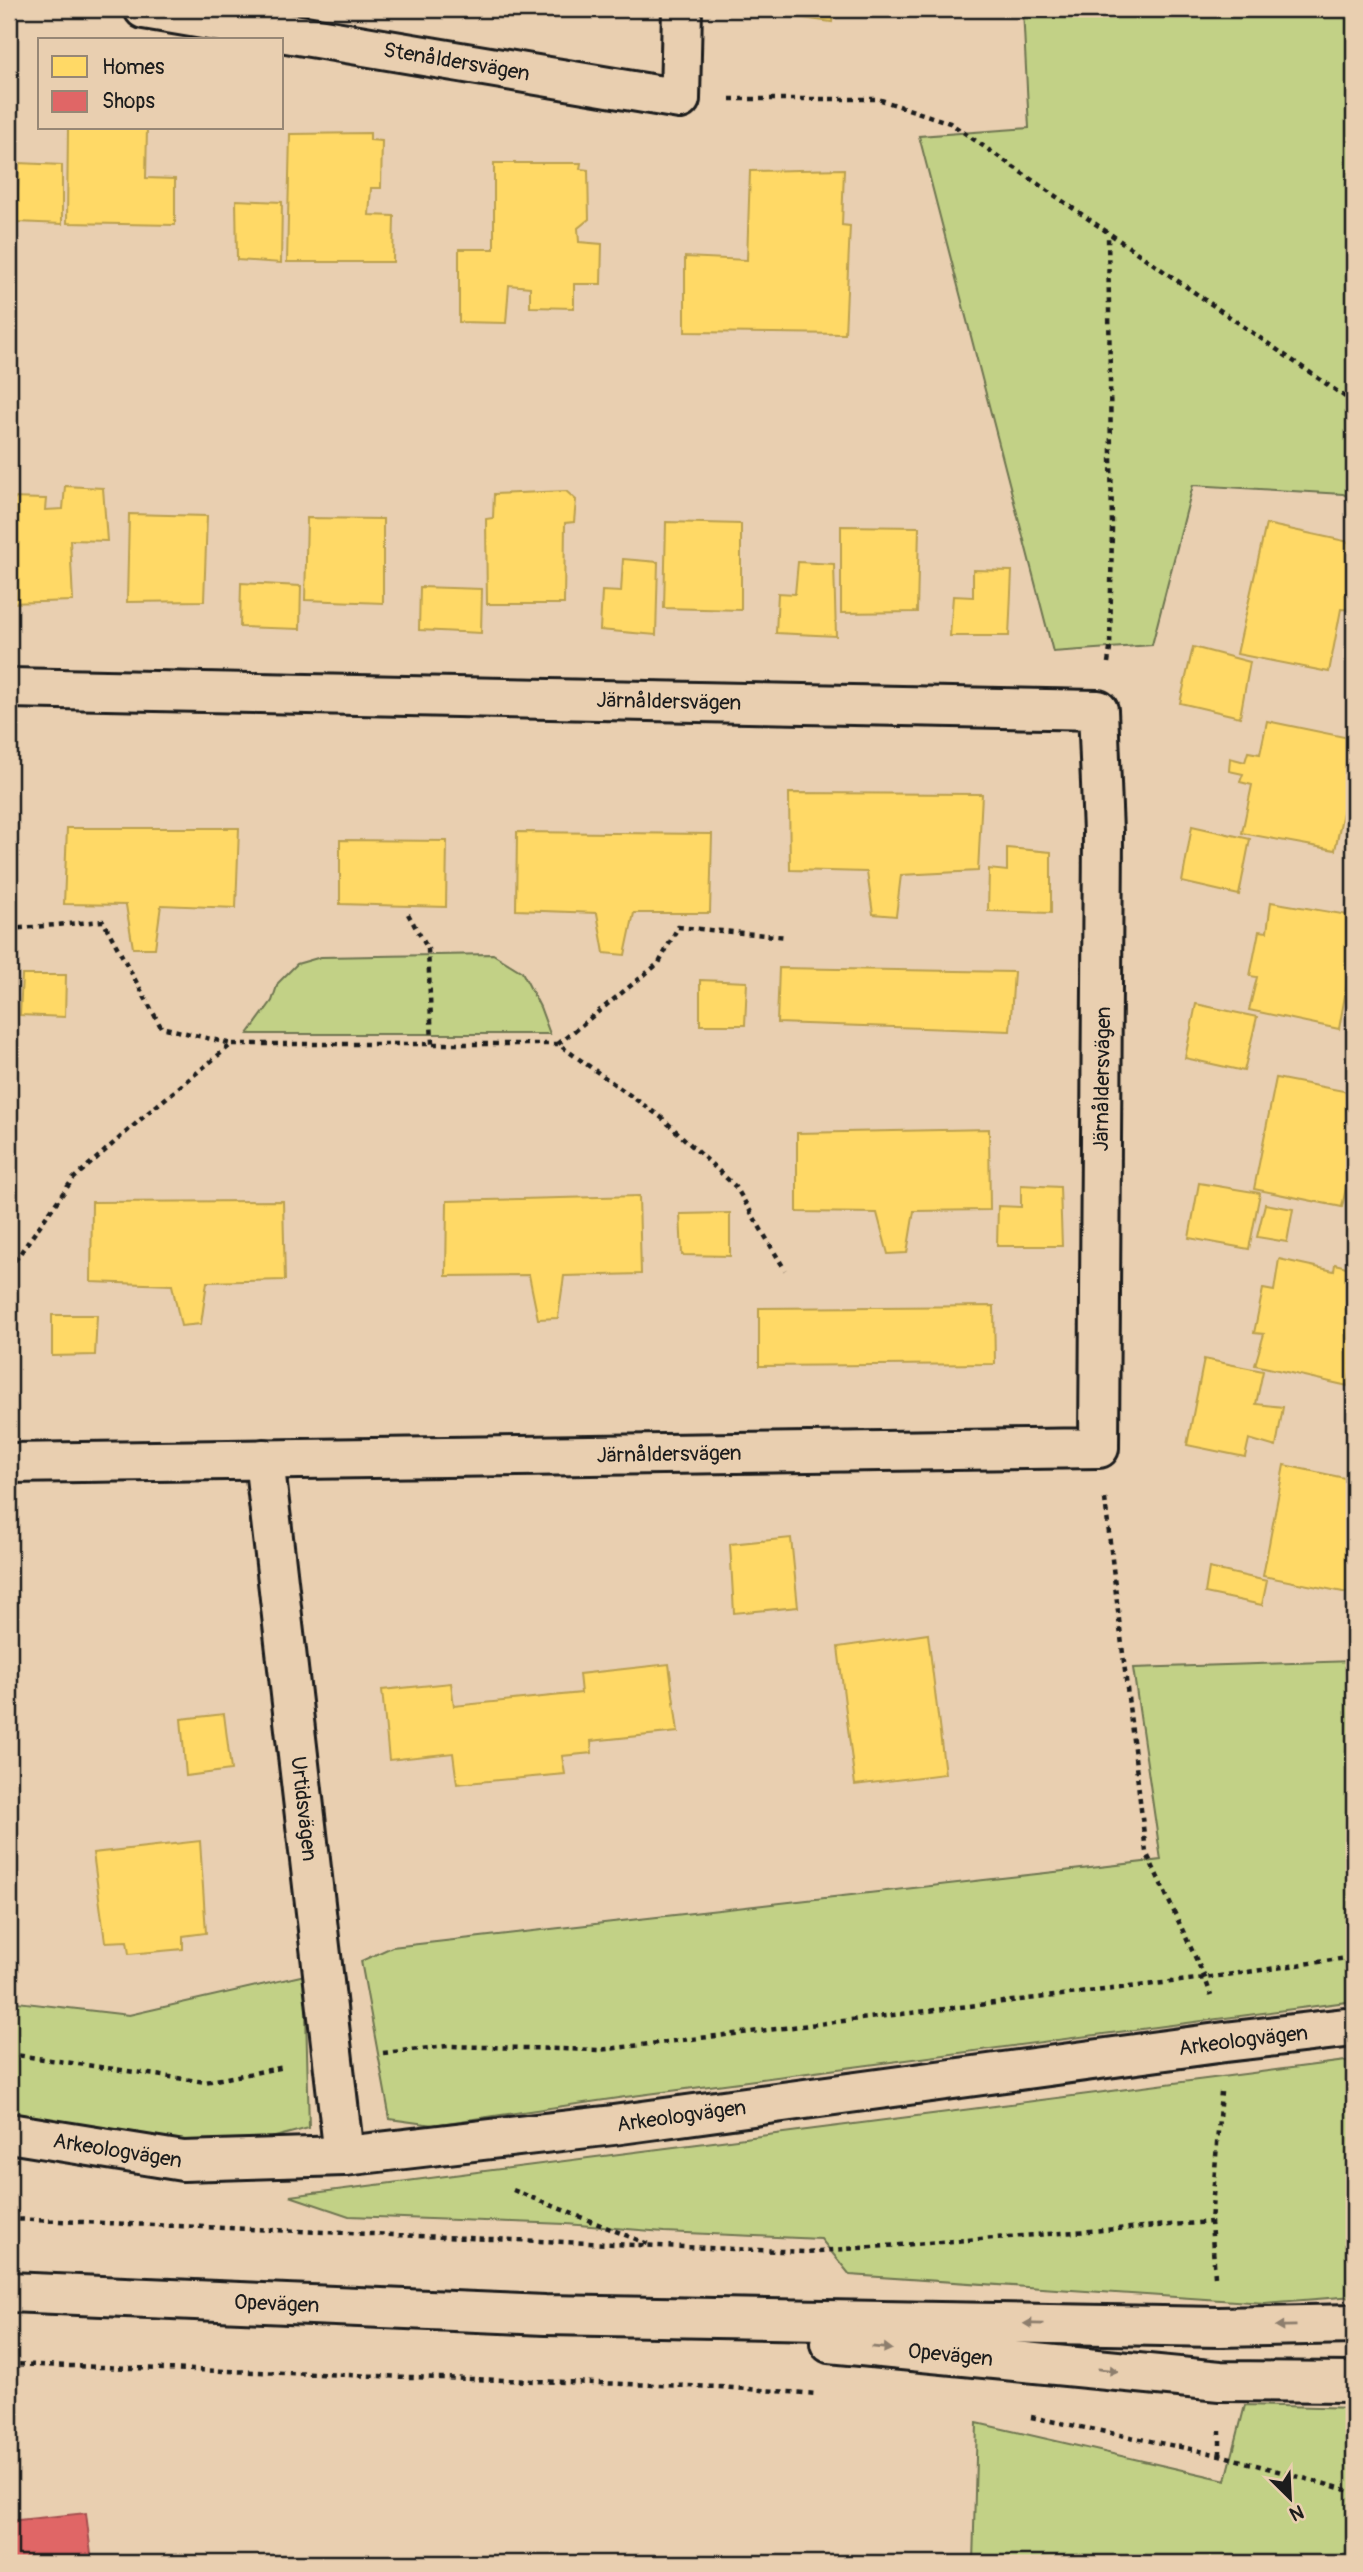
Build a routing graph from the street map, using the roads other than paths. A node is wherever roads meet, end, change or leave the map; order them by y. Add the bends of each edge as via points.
1 (144, 9) edge
2 (682, 9) edge
3 (9, 688) edge
4 (264, 1460) junction
5 (9, 1463) edge
6 (1354, 2027) edge
7 (9, 2133) edge
8 (344, 2156) junction
9 (9, 2292) edge
10 (545, 2315) junction
11 (1354, 2324) edge
12 (1354, 2382) edge

1 - 2 street, Stenåldersvägen via 680,99
3 - 4 street, Järnåldersvägen via 1098,710 1103,832 1099,1448
4 - 5 street, Järnåldersvägen
4 - 8 street, Urtidsvägen
6 - 8 street, Arkeologvägen
7 - 8 street, Arkeologvägen via 183,2161
9 - 10 street, Opevägen
11 -> 10 street, Opevägen via 1219,2327
10 -> 12 street, Opevägen via 1220,2381

